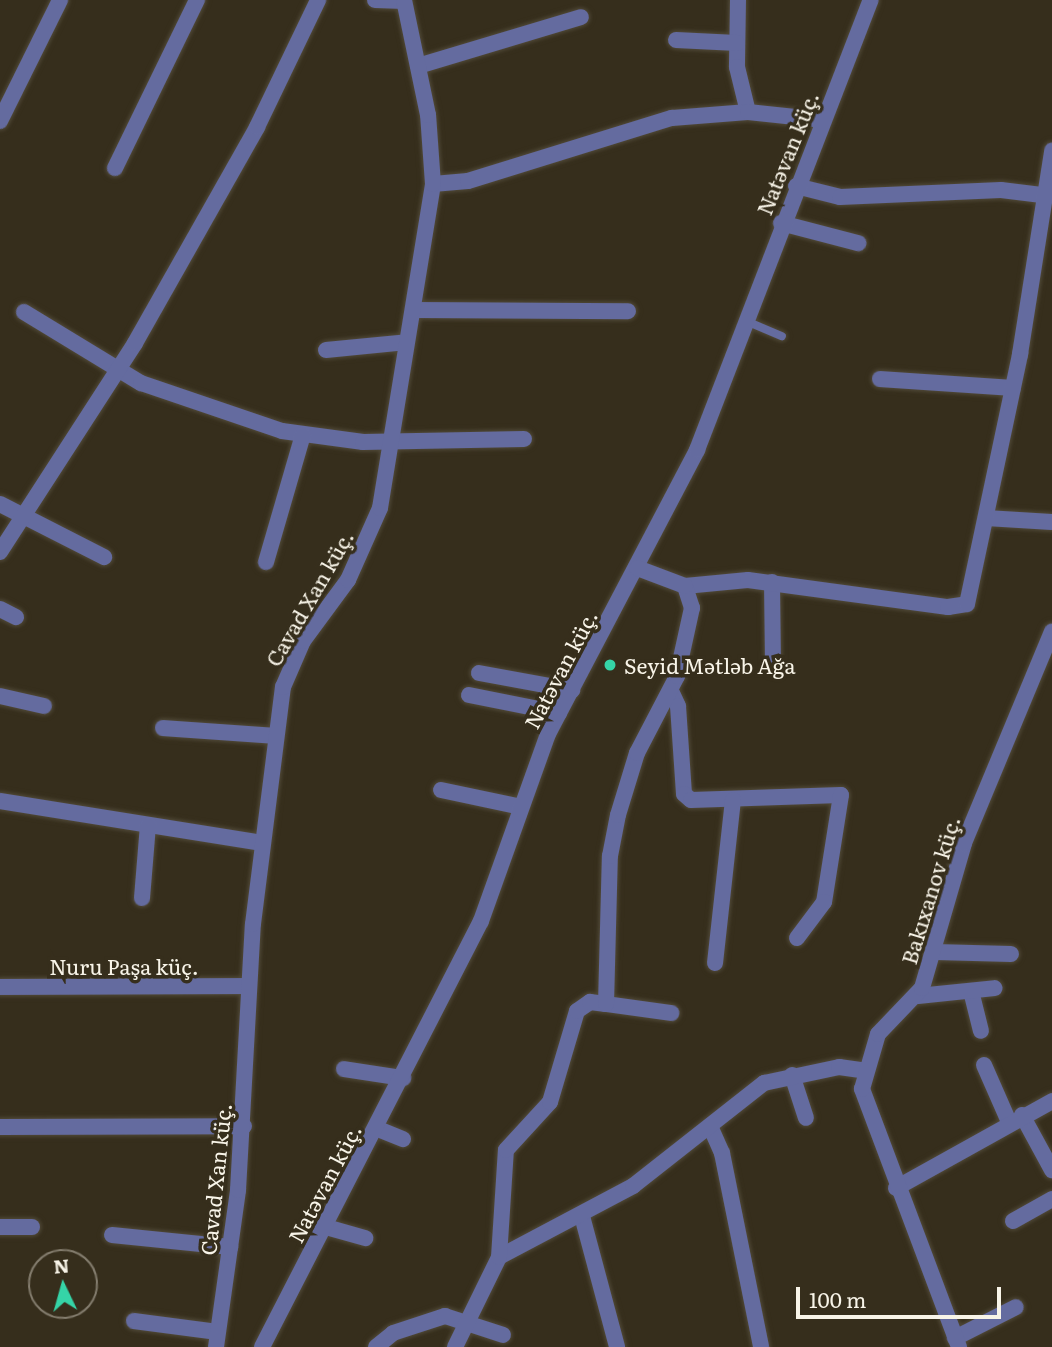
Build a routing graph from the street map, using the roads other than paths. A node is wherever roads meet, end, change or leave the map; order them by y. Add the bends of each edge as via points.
1 (60, 0) edge
2 (197, 0) edge
3 (318, 0) edge
4 (374, 0) edge
5 (738, 0) edge
6 (870, 0) edge
7 (404, 1) edge
8 (581, 17) dead end
9 (676, 40) dead end
10 (737, 43) junction
11 (418, 66) junction
12 (748, 112) junction
13 (824, 120) junction
14 (0, 121) edge
15 (1052, 151) edge
16 (115, 168) dead end
17 (433, 184) junction
18 (796, 186) junction
19 (1042, 195) junction
20 (780, 223) junction
21 (859, 243) dead end
22 (413, 310) junction
23 (628, 311) dead end
24 (24, 312) dead end
25 (743, 320) junction
26 (782, 336) dead end
27 (407, 342) junction
28 (327, 350) dead end
29 (116, 369) junction
30 (880, 379) dead end
31 (1013, 388) junction
32 (303, 435) junction
33 (524, 439) dead end
34 (392, 442) junction
35 (0, 504) edge
36 (24, 516) junction
37 (986, 518) junction
38 (1052, 522) edge
39 (0, 552) edge
40 (104, 558) dead end
41 (266, 562) dead end
42 (637, 568) junction
43 (772, 582) junction
44 (685, 586) junction
45 (0, 609) edge
46 (16, 617) dead end
47 (1052, 632) edge
48 (773, 666) dead end
49 (479, 673) dead end
50 (572, 690) junction
51 (671, 691) junction
52 (469, 695) dead end
53 (0, 696) edge
54 (44, 706) dead end
55 (559, 713) junction
56 (163, 728) dead end
57 (276, 736) junction
58 (441, 790) dead end
59 (733, 800) junction
60 (0, 801) edge
61 (517, 806) junction
62 (148, 825) junction
63 (261, 844) junction
64 (142, 898) dead end
65 (797, 938) dead end
66 (935, 952) junction
67 (1011, 954) dead end
68 (715, 963) dead end
69 (249, 986) junction
70 (0, 987) edge
71 (995, 988) dead end
72 (971, 991) junction
73 (918, 996) junction
74 (606, 1004) junction
75 (671, 1013) dead end
76 (981, 1031) dead end
77 (984, 1065) dead end
78 (344, 1069) dead end
79 (866, 1071) junction
80 (792, 1075) junction
81 (403, 1078) junction
82 (1052, 1101) edge
83 (806, 1118) dead end
84 (1016, 1119) junction
85 (244, 1126) junction
86 (710, 1126) junction
87 (0, 1127) edge
88 (378, 1129) junction
89 (402, 1139) dead end
90 (1052, 1170) edge
91 (896, 1188) junction
92 (1052, 1199) edge
93 (582, 1216) junction
94 (1013, 1221) dead end
95 (0, 1227) edge
96 (32, 1227) dead end
97 (326, 1227) junction
98 (112, 1235) dead end
99 (365, 1238) dead end
100 (230, 1247) junction
101 (499, 1257) junction
102 (1016, 1307) dead end
103 (134, 1321) dead end
104 (468, 1322) junction
105 (503, 1335) dead end
106 (216, 1339) edge
107 (957, 1342) edge
108 (262, 1347) edge
109 (376, 1347) edge
110 (455, 1347) edge
111 (617, 1347) edge
112 (761, 1347) edge

1 - 14 street
2 - 16 street
3 - 29 street via 257,127
4 - 7 street
5 - 10 street
6 - 13 street, Natəvan küç.
7 - 11 street, Cavad Xan küç.
8 - 11 street
9 - 10 street
10 - 12 street
11 - 17 street, Cavad Xan küç.
12 - 13 street
12 - 17 street via 672,118 468,181
13 - 18 street, Natəvan küç.
15 - 19 street
17 - 22 street, Cavad Xan küç.
18 - 19 street via 840,197 1001,190
18 - 20 street, Natəvan küç.
19 - 31 street
20 - 21 street
20 - 25 street, Natəvan küç.
22 - 23 street
22 - 27 street, Cavad Xan küç.
24 - 29 street
25 - 26 lane
25 - 42 street, Natəvan küç. via 700,443
27 - 28 street
27 - 34 street, Cavad Xan küç.
29 - 32 street via 199,407
29 - 36 street
30 - 31 street
31 - 37 street
32 - 34 street
32 - 41 street
33 - 34 street
34 - 57 street, Cavad Xan küç. via 374,528 348,580 291,664
35 - 36 street
36 - 39 street
36 - 40 street
37 - 38 street
37 - 43 street via 971,598 960,607
42 - 44 street
42 - 50 street, Natəvan küç.
43 - 44 street
43 - 48 street
44 - 51 street via 691,618
45 - 46 street
47 - 66 street, Bakıxanov küç. via 964,843
49 - 50 street
50 - 55 street, Natəvan küç.
51 - 59 street via 678,706 684,794
51 - 74 street via 637,753 618,815 610,856
52 - 55 street
53 - 54 street
55 - 61 street, Natəvan küç.
56 - 57 street
57 - 63 street, Cavad Xan küç.
58 - 61 street
59 - 65 street via 841,795 824,902
59 - 68 street
60 - 62 street
61 - 81 street, Natəvan küç. via 481,921
62 - 63 street
62 - 64 street
63 - 69 street, Cavad Xan küç.
66 - 67 street
66 - 73 street, Bakıxanov küç.
69 - 70 street, Nuru Paşa küç.
69 - 85 street, Cavad Xan küç.
71 - 72 street
72 - 73 street
72 - 76 street
73 - 79 street, Bakıxanov küç. via 878,1034
74 - 75 street
74 - 101 street via 590,1002 577,1011 550,1102 506,1150
77 - 84 street
78 - 81 street
79 - 80 street via 850,1066
79 - 91 street, Bakıxanov küç. via 863,1098
80 - 83 street
80 - 86 street via 764,1083
81 - 88 street, Natəvan küç.
82 - 84 street
84 - 90 street
84 - 91 street
85 - 87 street
85 - 100 street, Cavad Xan küç.
86 - 93 street
86 - 112 street via 722,1153
88 - 89 street
88 - 97 street, Natəvan küç.
91 - 107 street, Bakıxanov küç.
92 - 94 street
93 - 101 street
93 - 111 street
95 - 96 street
97 - 99 street
97 - 108 street, Natəvan küç.
98 - 100 street
100 - 106 street, Cavad Xan küç.
101 - 104 street
102 - 107 street
103 - 106 street
104 - 105 street
104 - 109 street via 429,1319
104 - 110 street

